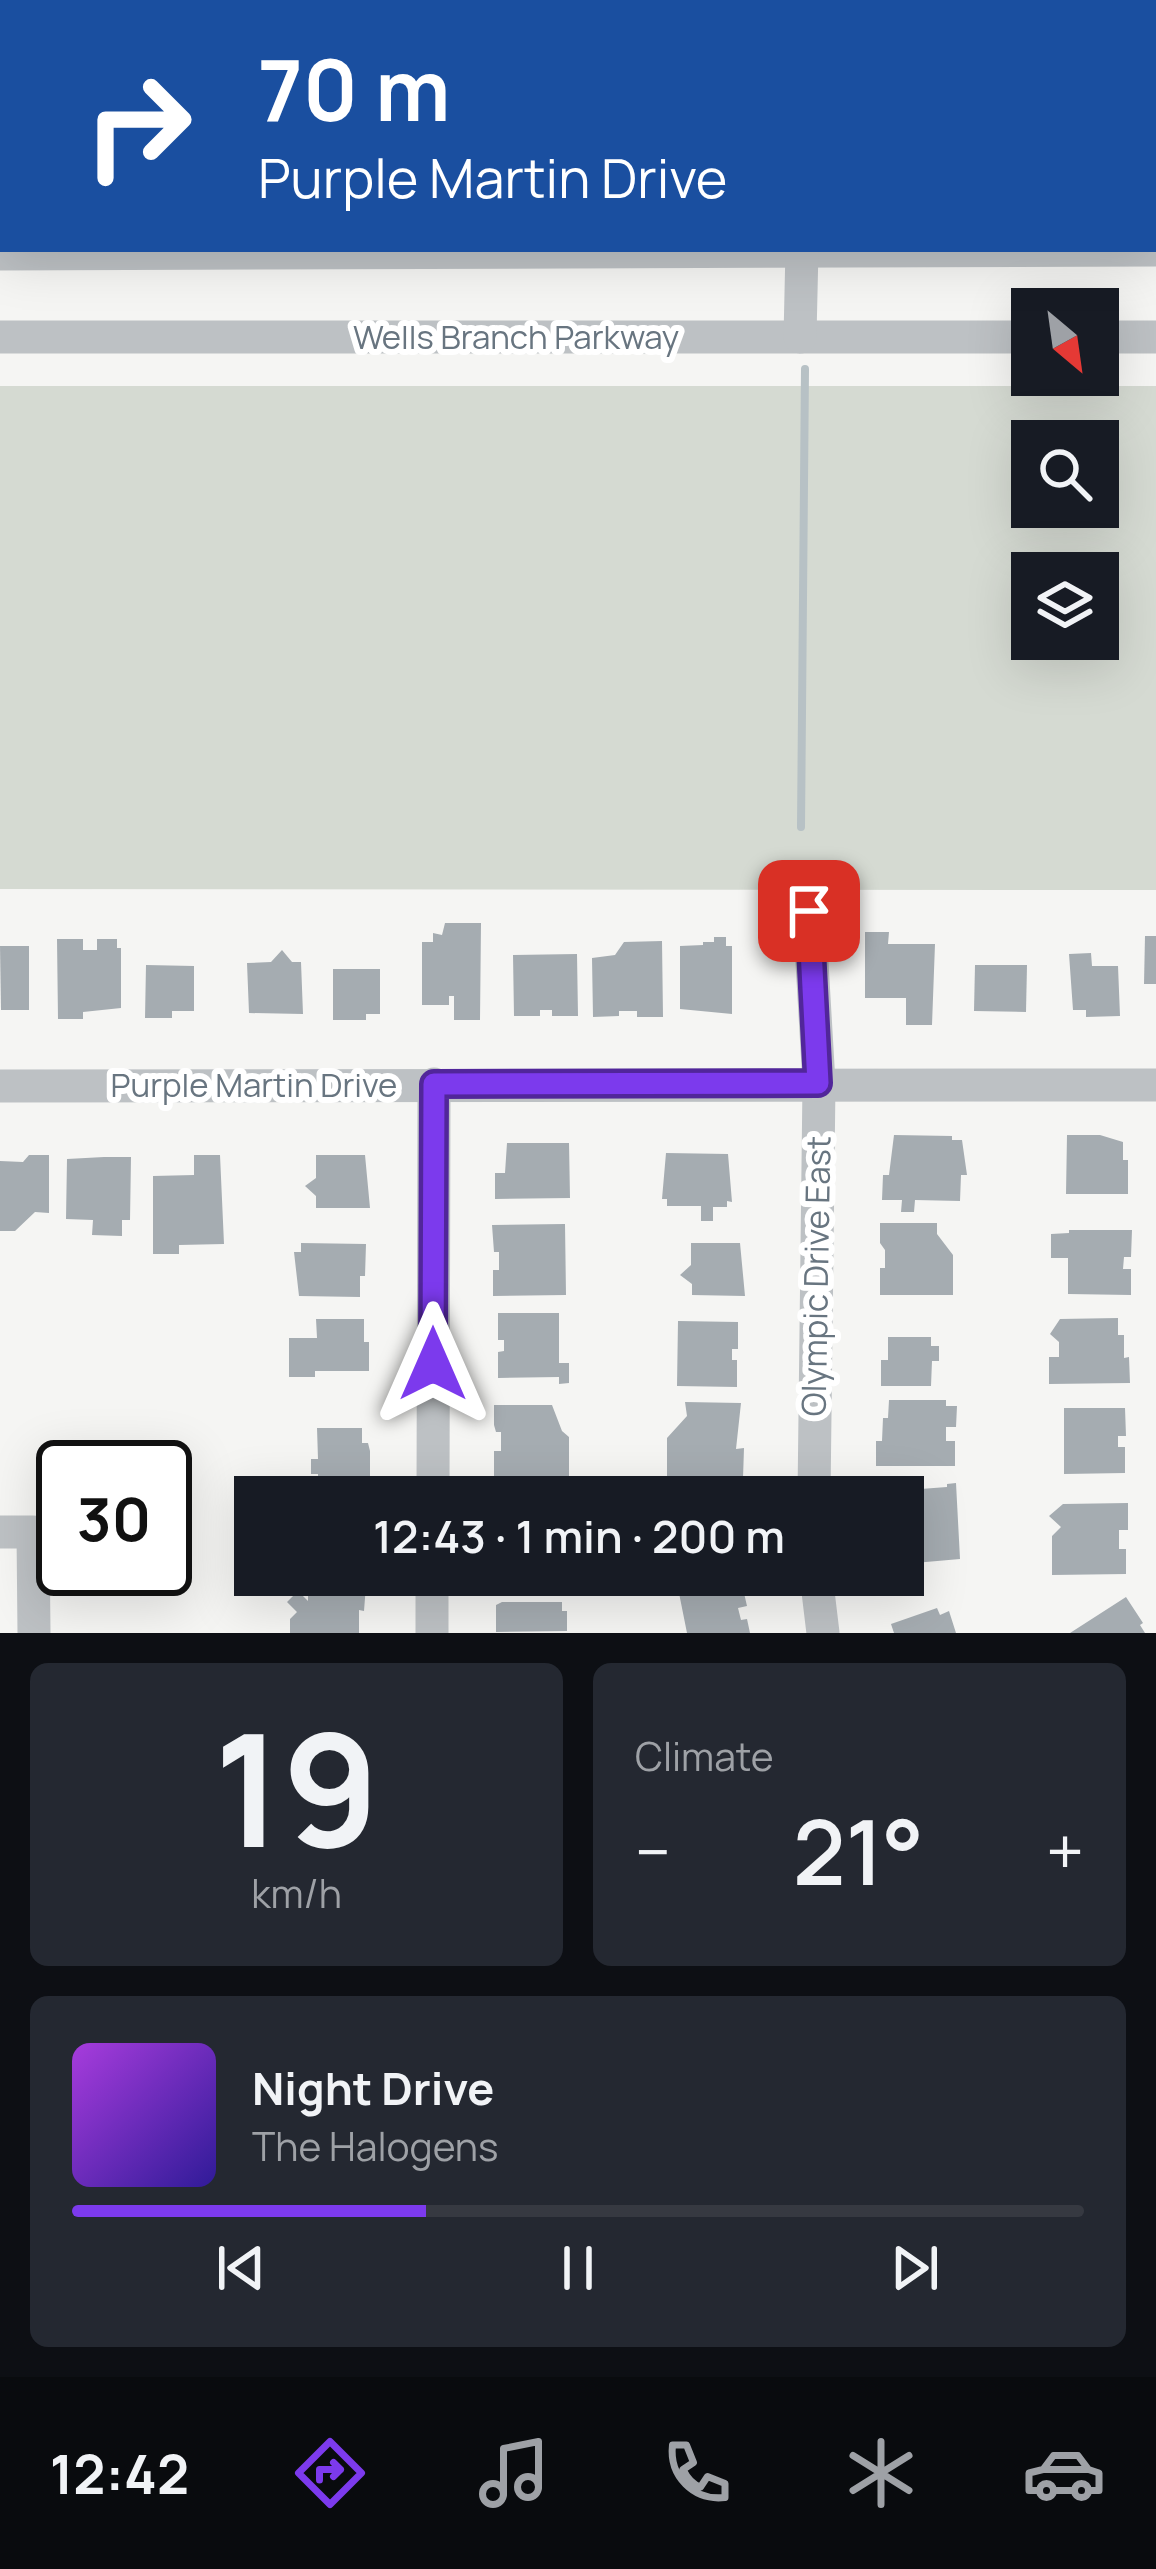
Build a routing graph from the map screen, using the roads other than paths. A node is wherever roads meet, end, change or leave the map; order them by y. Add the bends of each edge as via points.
1 (123, 252) edge
2 (802, 252) edge
3 (0, 254) edge
4 (800, 337) junction
5 (1011, 337) edge
6 (1119, 337) edge
7 (1156, 337) edge
8 (0, 338) edge
9 (809, 911) dead end
10 (818, 1083) junction
11 (434, 1084) junction
12 (1156, 1084) edge
13 (0, 1086) edge
14 (433, 1476) edge
15 (814, 1476) edge
16 (0, 1532) edge
17 (432, 1596) edge
18 (819, 1596) edge
19 (34, 1633) edge
20 (432, 1633) edge
21 (823, 1633) edge

1 - 3 street
2 - 4 street
4 - 5 street, Wells Branch Parkway
4 - 8 street, Wells Branch Parkway
6 - 7 street
9 - 10 street, Olympic Drive East
10 - 11 street, Purple Martin Drive
10 - 12 street, Purple Martin Drive
10 - 15 street, Olympic Drive East
11 - 13 street, Purple Martin Drive
11 - 14 street
16 - 19 street via 33,1532
17 - 20 street
18 - 21 street

